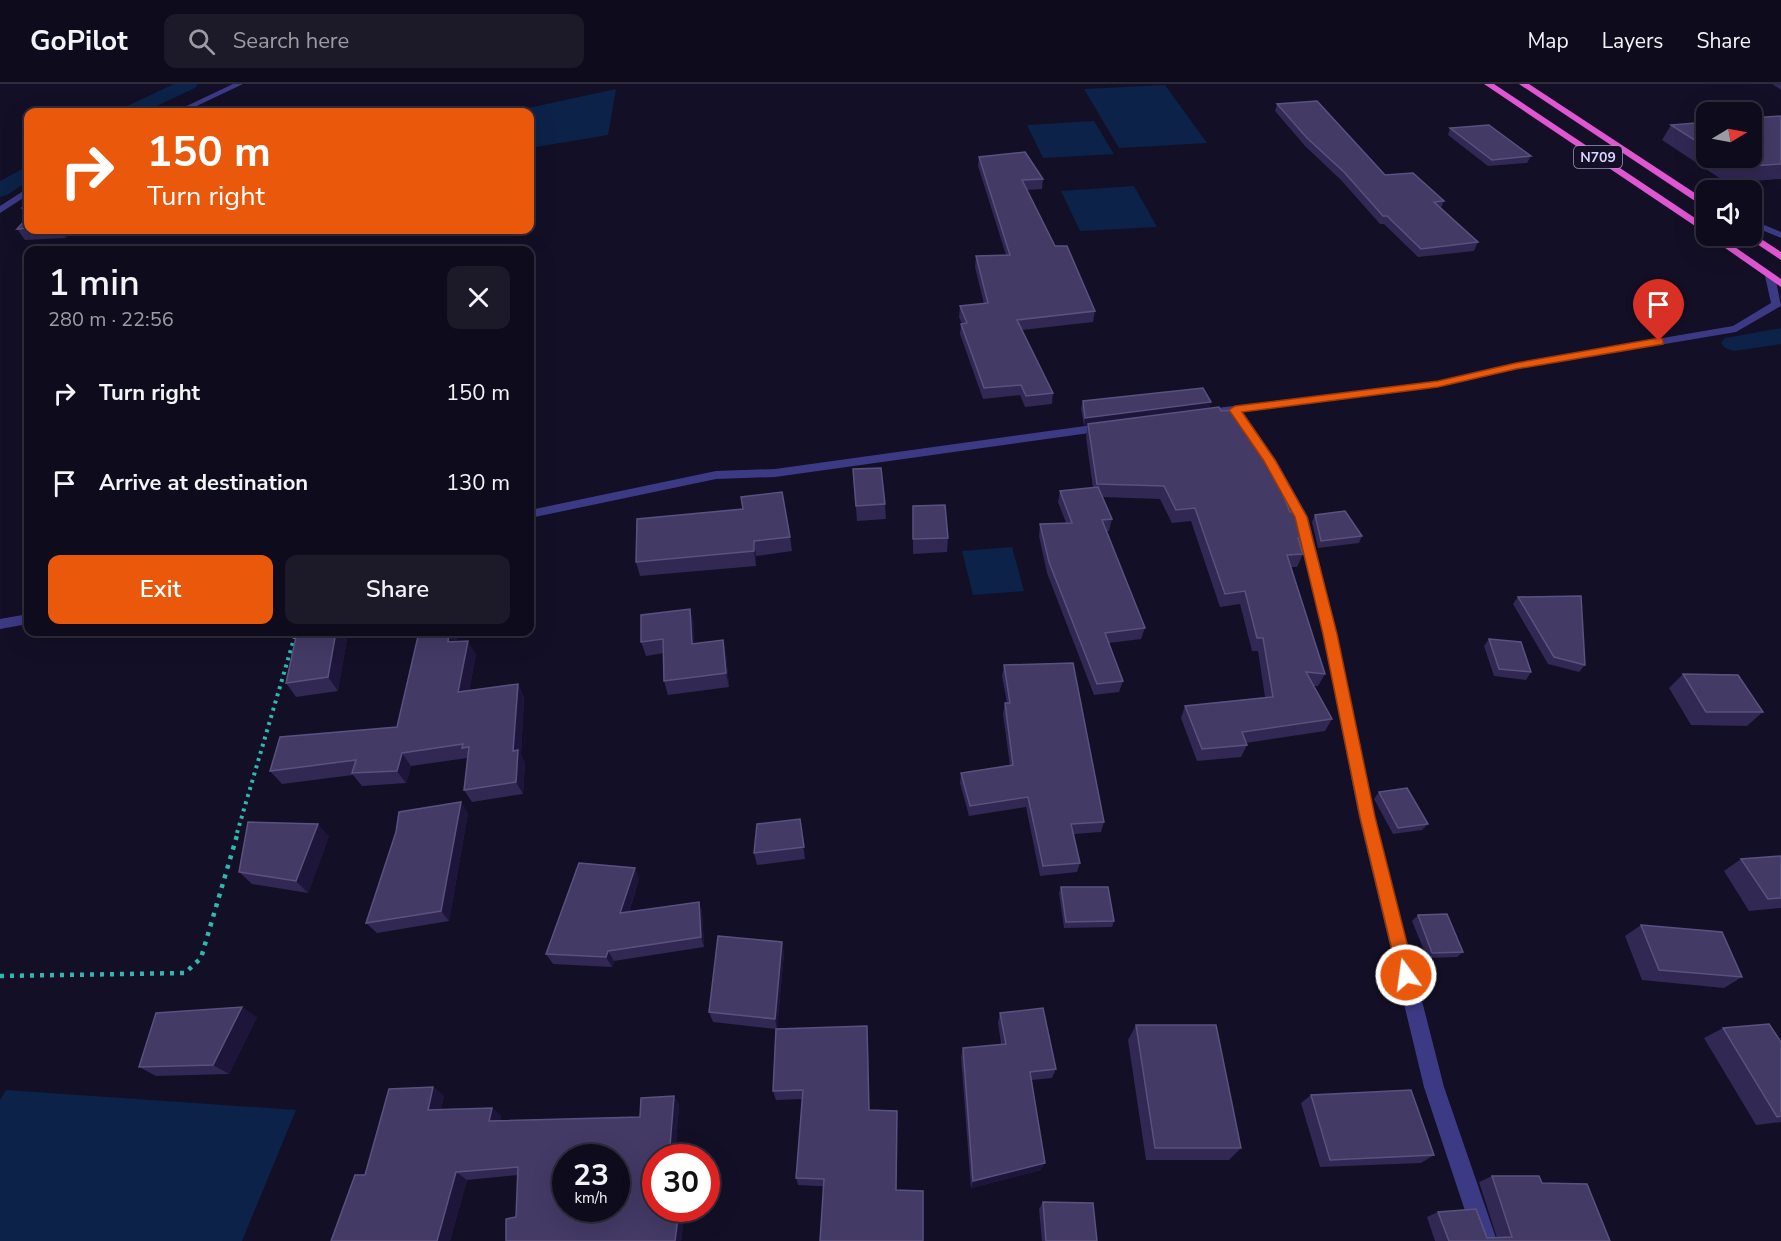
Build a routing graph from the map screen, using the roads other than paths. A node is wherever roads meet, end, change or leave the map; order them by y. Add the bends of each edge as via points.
1 (239, 84) edge
2 (1488, 84) edge
3 (1523, 84) edge
4 (187, 108) edge
5 (24, 194) edge
6 (1696, 199) edge
7 (0, 210) edge
8 (1696, 224) edge
9 (1762, 228) edge
10 (1781, 235) edge
11 (1762, 244) edge
12 (1727, 246) edge
13 (1781, 257) edge
14 (1770, 276) junction
15 (1781, 284) edge
16 (1235, 410) junction
17 (1200, 414) edge
18 (1119, 425) edge
19 (534, 513) edge
20 (24, 620) edge
21 (0, 624) edge
22 (1486, 1241) edge

1 - 4 street
2 - 8 highway, N709
3 - 6 highway, N709
5 - 7 street
9 - 10 street
11 - 13 highway
12 - 14 highway
14 - 15 highway
14 - 16 street via 1777,304 1736,329 1516,366 1438,384
16 - 17 street
16 - 22 street via 1270,460 1301,517 1330,634 1367,817 1434,1087
18 - 19 street via 775,473 716,476
20 - 21 street

